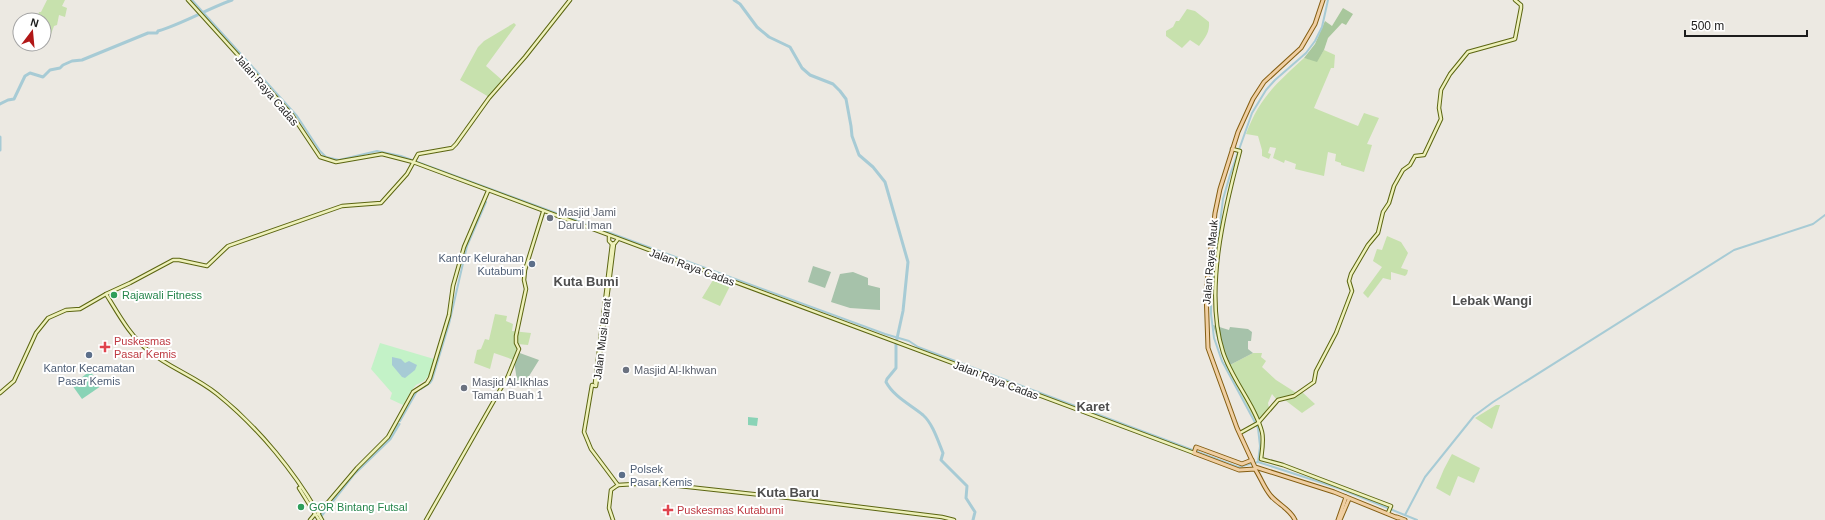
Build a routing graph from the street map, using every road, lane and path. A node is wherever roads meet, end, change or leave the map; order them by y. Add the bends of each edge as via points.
1 (188, 0) edge
2 (570, 0) edge
3 (1323, 0) edge
4 (1515, 0) edge
5 (1233, 149) junction
6 (414, 161) junction
7 (488, 191) junction
8 (544, 212) junction
9 (609, 236) junction
10 (618, 239) junction
11 (613, 244) junction
12 (106, 294) junction
13 (0, 393) edge
14 (1258, 423) junction
15 (1240, 433) junction
16 (1195, 450) junction
17 (1252, 461) junction
18 (1255, 468) junction
19 (618, 484) junction
20 (1347, 499) junction
21 (1388, 513) junction
22 (317, 514) junction
23 (1398, 518) junction
24 (1339, 519) edge
25 (310, 520) edge
26 (319, 520) edge
27 (322, 520) edge
28 (426, 520) edge
29 (613, 520) edge
30 (954, 520) edge
31 (1296, 520) edge
32 (1405, 520) edge

1 - 6 street, Jalan Raya Cadas via 292,115 321,158 336,162 382,154
2 - 6 street via 489,98 454,146 422,152
3 - 5 main road, Jalan Raya Mauk via 1315,24 1301,48 1264,82 1253,99 1241,122
4 - 14 street via 1521,5 1515,39 1468,52 1445,81 1439,103 1441,119 1427,151 1414,157 1410,166 1403,170 1383,212 1378,233 1351,274 1349,281 1352,291 1341,323 1316,371 1314,382 1294,396 1278,400
5 - 14 street via 1239,151 1224,219 1216,284 1216,316 1218,335 1228,365
5 - 15 main road, Jalan Raya Mauk via 1215,212 1206,302 1208,352
6 - 7 street, Jalan Raya Cadas
6 - 12 street via 397,186 380,204 342,206 228,246 207,266 173,260
7 - 8 street, Jalan Raya Cadas
7 - 22 street via 464,246 453,286 449,315 430,378 413,392 388,437
8 - 9 street, Jalan Raya Cadas
8 - 28 street via 524,276 526,289 516,336 519,349 508,376
9 - 10 street, Jalan Raya Cadas
9 - 11 street, Jalan Musi Barat via 609,242
10 - 11 street
10 - 16 street, Jalan Raya Cadas
11 - 19 street, Jalan Musi Barat via 595,386 592,386 584,432 591,449
12 - 13 street via 80,309 66,310 46,320 36,333 14,381
12 - 22 street via 125,326 150,353 217,394 269,446
14 - 15 street
14 - 21 street via 1262,436 1261,459 1356,492 1390,507
15 - 17 main road, Jalan Raya Mauk
16 - 17 main road, Jalan Raya Cadas via 1242,464
16 - 18 main road, Jalan Raya Cadas via 1239,470
17 - 18 main road, Jalan Raya Mauk
18 - 20 main road
18 - 31 main road, Jalan Raya Mauk via 1272,497
19 - 29 street via 610,492 609,508
19 - 30 street via 644,483 692,487 940,516
20 - 21 main road
20 - 23 main road
20 - 24 main road
21 - 23 main road
22 - 25 street
22 - 26 street
22 - 27 street
23 - 32 main road

